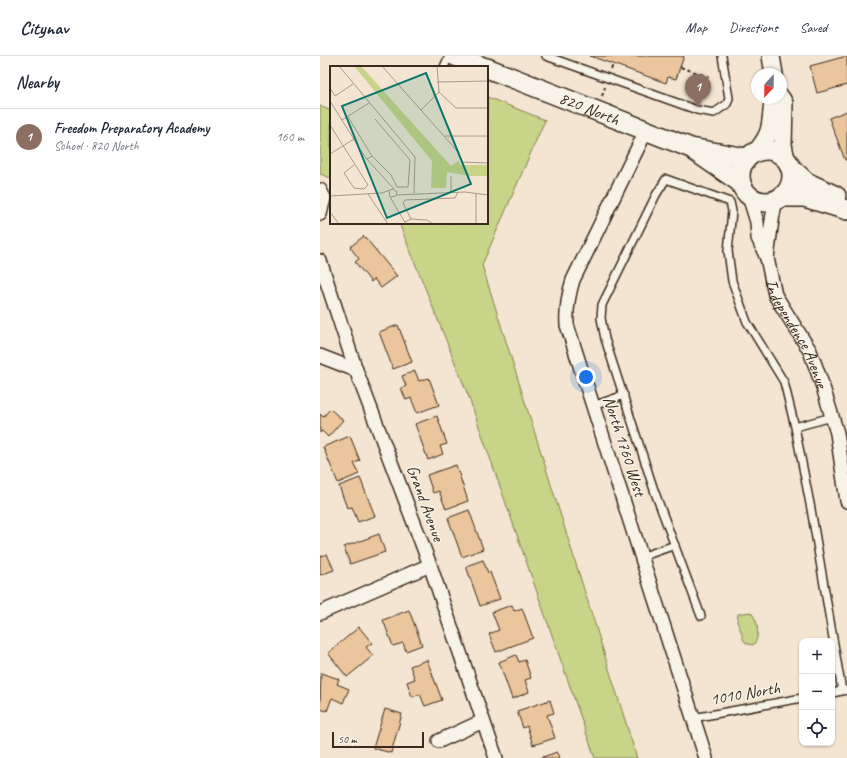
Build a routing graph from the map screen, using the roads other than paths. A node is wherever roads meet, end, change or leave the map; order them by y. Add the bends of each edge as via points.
1 (449, 56) edge
2 (455, 56) edge
3 (546, 56) edge
4 (722, 56) edge
5 (771, 56) edge
6 (444, 66) edge
7 (480, 66) edge
8 (488, 68) edge
9 (773, 68) edge
10 (774, 104) edge
11 (784, 104) edge
12 (646, 131) junction
13 (691, 148) junction
14 (752, 154) junction
15 (788, 163) junction
16 (745, 189) junction
17 (320, 190) edge
18 (778, 198) junction
19 (847, 200) edge
20 (847, 210) edge
21 (320, 214) edge
22 (766, 258) junction
23 (320, 261) edge
24 (320, 356) edge
25 (356, 370) junction
26 (624, 395) junction
27 (593, 406) junction
28 (832, 417) junction
29 (795, 426) junction
30 (847, 502) edge
31 (675, 545) junction
32 (642, 557) junction
33 (430, 565) junction
34 (320, 613) edge
35 (701, 616) dead end
36 (844, 691) edge
37 (799, 699) edge
38 (693, 718) junction
39 (483, 721) junction
40 (439, 741) dead end
41 (496, 758) edge
42 (706, 758) edge

1 - 6 lane
2 - 7 main road
3 - 4 lane via 697,110 714,113 727,104 729,98
5 - 9 street
8 - 12 main road, 820 North
10 - 14 street via 772,123 767,138
11 - 15 street via 783,145
12 - 13 main road, 820 North
12 - 27 street, North 1760 West via 568,295 567,325
13 - 14 main road, 820 North
13 - 16 main road, 820 North
14 - 15 main road via 773,150
14 - 16 main road via 740,170
15 - 18 main road via 791,183
15 - 19 main road via 801,178 816,188
16 - 18 main road via 762,201
16 - 22 street, Independence Avenue
17 - 21 street via 324,198
18 - 20 main road via 804,197
18 - 22 street, Independence Avenue via 772,214
22 - 28 street, Independence Avenue via 775,294 810,351
23 - 25 street, Grand Avenue
24 - 25 street
25 - 33 street, Grand Avenue
26 - 27 lane
26 - 29 lane via 606,339 601,318 602,305 666,179 730,202 732,211 728,251 732,281 747,322 784,382
26 - 31 lane via 654,490
27 - 32 street, North 1760 West
28 - 29 lane
28 - 30 street, Independence Avenue via 837,433
29 - 36 lane
31 - 32 lane
31 - 35 lane
32 - 38 street, North 1760 West
33 - 34 street
33 - 39 street, Grand Avenue
37 - 38 lane, 1010 North
38 - 42 street, North 1760 West
39 - 40 street
39 - 41 street, Grand Avenue

